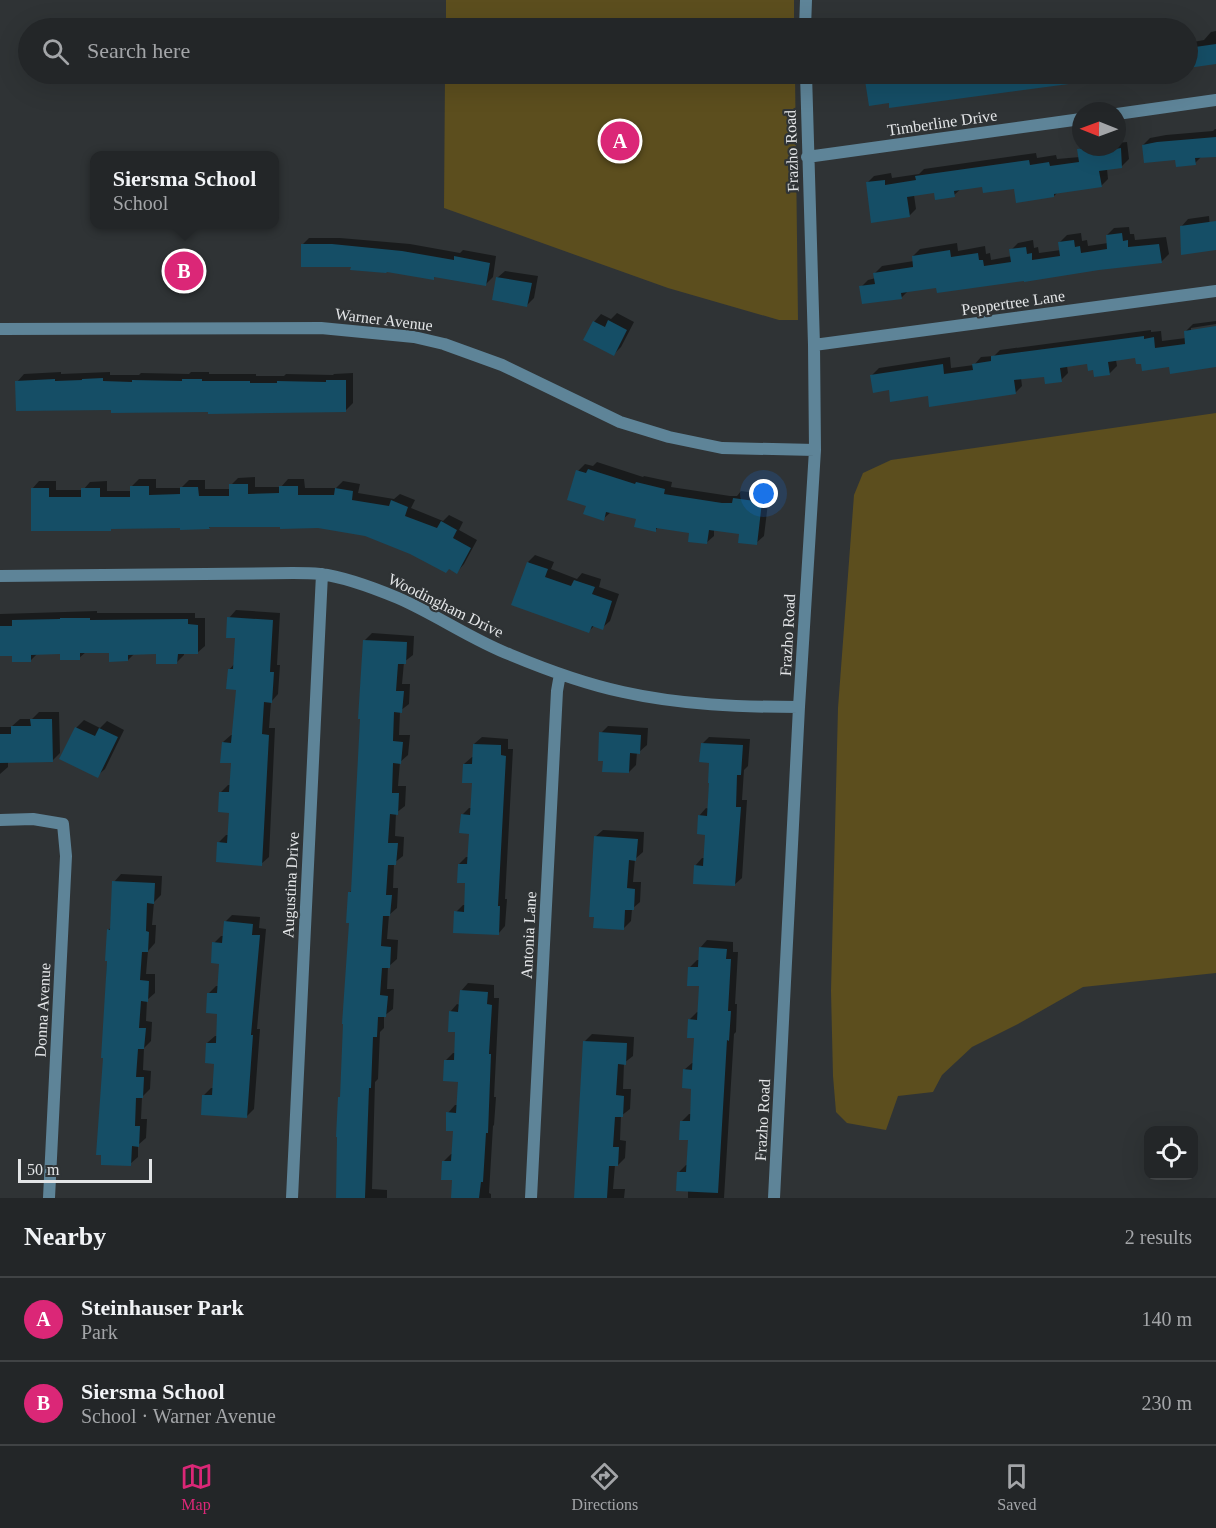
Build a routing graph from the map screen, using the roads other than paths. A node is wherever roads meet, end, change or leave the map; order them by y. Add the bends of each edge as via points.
1 (806, 0) edge
2 (805, 18) edge
3 (806, 84) edge
4 (1216, 100) edge
5 (1126, 113) edge
6 (1072, 120) edge
7 (807, 157) junction
8 (1216, 291) edge
9 (0, 328) edge
10 (814, 345) junction
11 (815, 450) junction
12 (322, 574) junction
13 (0, 576) edge
14 (560, 674) junction
15 (799, 707) junction
16 (0, 820) edge
17 (49, 1198) edge
18 (292, 1198) edge
19 (531, 1198) edge
20 (774, 1198) edge

1 - 2 street
3 - 7 street, Frazho Road
4 - 5 street
6 - 7 street, Timberline Drive
7 - 10 street, Frazho Road
8 - 10 street, Peppertree Lane
9 - 11 street, Warner Avenue via 321,328 414,337 502,365 620,422 669,437 722,448
10 - 11 street, Frazho Road
11 - 15 street, Frazho Road
12 - 13 street, Woodingham Drive
12 - 14 street, Woodingham Drive via 399,599 470,637
12 - 18 street, Augustina Drive
14 - 15 street, Woodingham Drive via 623,692 681,702
14 - 19 street, Antonia Lane
15 - 20 street, Frazho Road
16 - 17 street, Donna Avenue via 33,819 63,824 66,856

